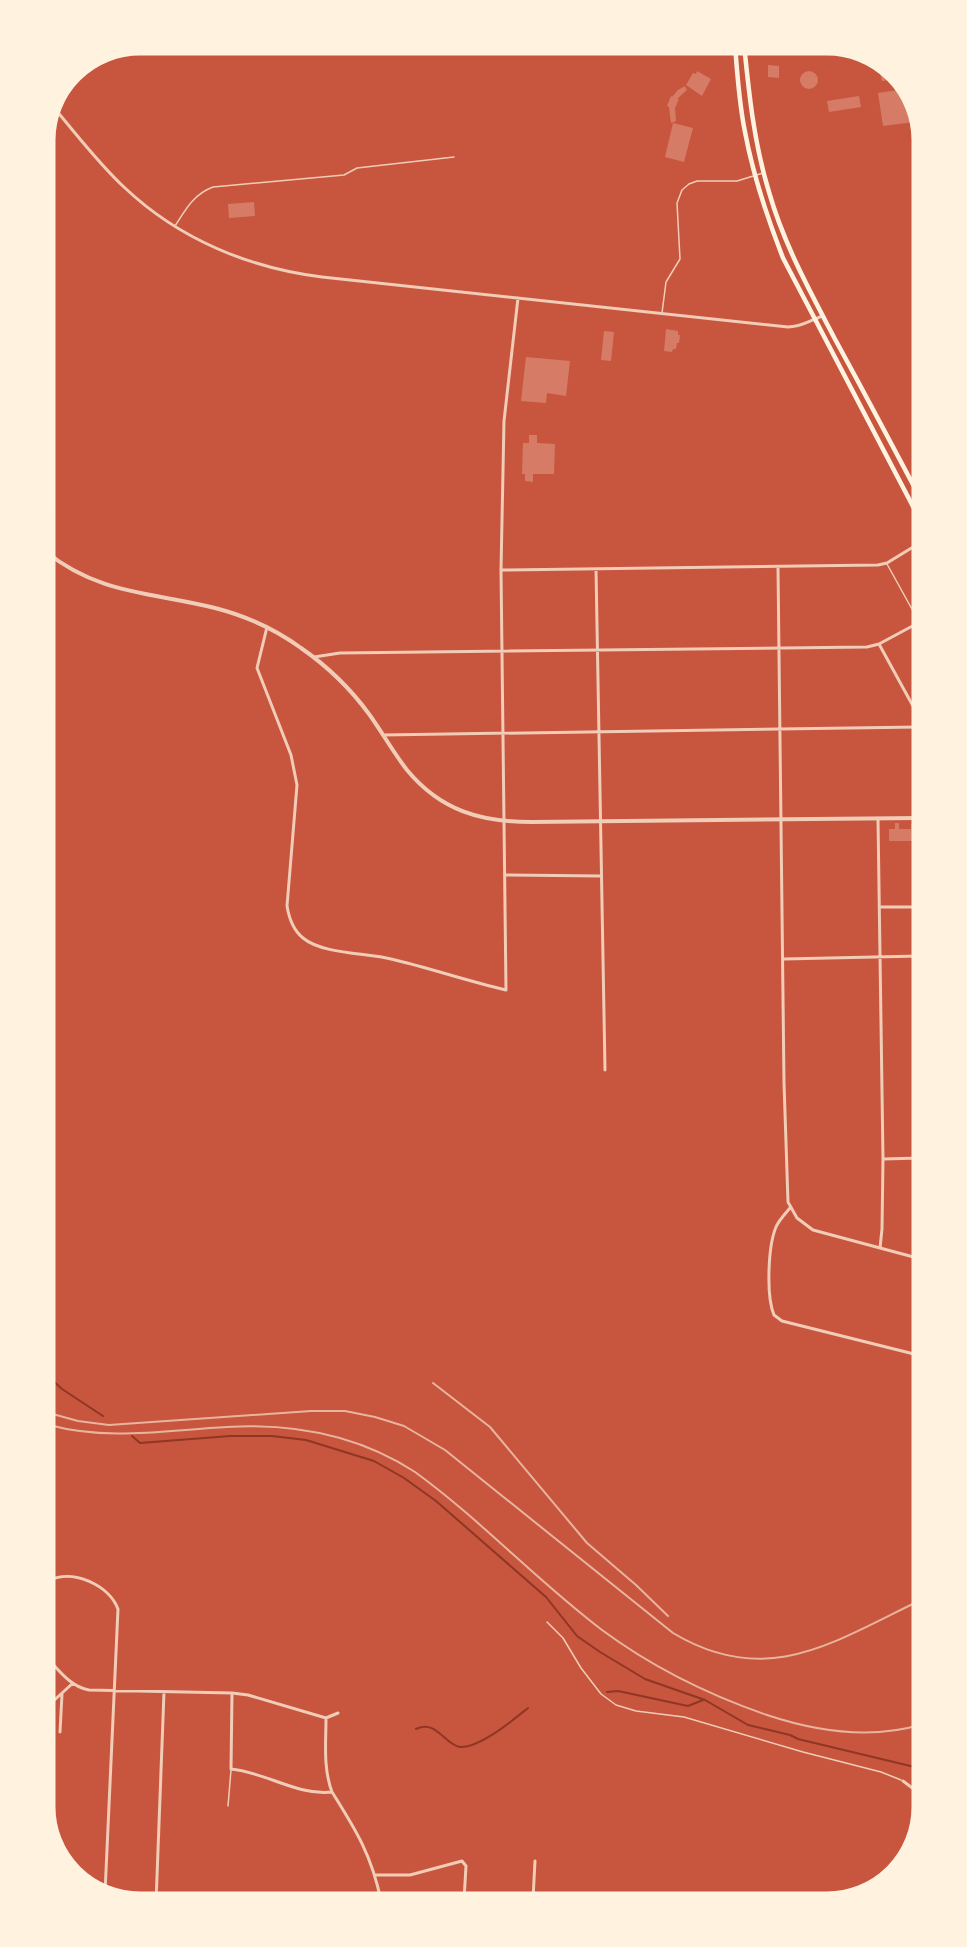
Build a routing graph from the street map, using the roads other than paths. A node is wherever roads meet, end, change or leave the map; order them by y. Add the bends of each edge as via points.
1 (736, 54) edge
2 (745, 54) edge
3 (58, 114) edge
4 (454, 157) dead end
5 (764, 173) junction
6 (755, 176) junction
7 (175, 226) junction
8 (518, 298) junction
9 (662, 314) junction
10 (823, 316) junction
11 (814, 319) junction
12 (913, 485) edge
13 (913, 506) edge
14 (913, 547) edge
15 (54, 557) edge
16 (887, 563) junction
17 (778, 567) junction
18 (596, 569) junction
19 (501, 570) junction
20 (913, 611) edge
21 (267, 627) junction
22 (913, 627) edge
23 (879, 645) junction
24 (779, 648) junction
25 (597, 650) junction
26 (502, 652) junction
27 (314, 657) junction
28 (913, 706) edge
29 (913, 727) edge
30 (781, 730) junction
31 (503, 732) junction
32 (598, 732) junction
33 (383, 735) junction
34 (913, 818) edge
35 (878, 819) junction
36 (782, 820) junction
37 (505, 821) junction
38 (600, 822) junction
39 (505, 875) junction
40 (601, 876) junction
41 (879, 907) junction
42 (913, 907) edge
43 (913, 956) edge
44 (879, 957) junction
45 (783, 959) junction
46 (605, 1070) dead end
47 (913, 1158) edge
48 (883, 1159) junction
49 (790, 1208) junction
50 (880, 1248) junction
51 (913, 1257) edge
52 (913, 1354) edge
53 (54, 1579) edge
54 (547, 1622) dead end
55 (54, 1664) edge
56 (73, 1683) junction
57 (113, 1691) junction
58 (164, 1692) junction
59 (232, 1693) junction
60 (62, 1694) junction
61 (54, 1701) edge
62 (338, 1713) dead end
63 (327, 1718) junction
64 (60, 1731) dead end
65 (231, 1769) junction
66 (903, 1781) joint
67 (913, 1789) edge
68 (332, 1792) junction
69 (228, 1806) dead end
70 (535, 1861) dead end
71 (375, 1875) junction
72 (105, 1885) edge
73 (156, 1893) edge
74 (379, 1893) edge
75 (464, 1893) edge
76 (533, 1893) edge

1 - 6 main road via 743,119
2 - 5 main road via 752,118
3 - 7 street via 112,176
4 - 7 lane via 357,168 344,175 213,188 194,198
5 - 6 lane
5 - 10 main road via 788,245
6 - 9 lane via 697,181 680,193 680,259 666,282
6 - 11 main road via 783,258
7 - 8 street via 237,257 304,275
8 - 9 street
8 - 19 street via 504,420
9 - 11 street via 788,327
10 - 11 street
10 - 12 main road
11 - 13 main road
14 - 16 street
15 - 21 street via 111,587 213,608
16 - 17 street
16 - 20 lane
17 - 18 street
17 - 24 street
18 - 19 street
18 - 25 street
19 - 26 street
21 - 27 street
21 - 39 street via 257,668 291,755 297,786 287,906 301,938 506,990
22 - 23 street
23 - 24 street
23 - 28 street
24 - 25 street
24 - 30 street
25 - 26 street
25 - 32 street
26 - 27 street via 340,653
26 - 31 street
27 - 33 street via 350,691
29 - 30 street
30 - 32 street
30 - 36 street
31 - 32 street
31 - 33 street
31 - 37 street
32 - 38 street
33 - 37 street via 409,772 435,796 464,813
34 - 35 street
35 - 36 street
35 - 41 street
36 - 38 street
36 - 45 street
37 - 38 street
37 - 39 street
38 - 40 street
39 - 40 street
40 - 46 street
41 - 42 street
41 - 44 street
43 - 44 street
44 - 45 street
44 - 48 street
45 - 49 street via 786,1189
47 - 48 street
48 - 50 street
49 - 50 street via 813,1230
49 - 52 street via 778,1224 770,1250 774,1315 782,1321
50 - 51 street
53 - 57 street via 76,1577 98,1587 114,1601 118,1614
54 - 66 lane via 563,1638 601,1694 616,1705 684,1717
55 - 56 street
56 - 57 street via 83,1689
56 - 60 street
57 - 58 street
57 - 72 street
58 - 59 street
58 - 73 street
59 - 63 street
59 - 65 street
60 - 61 street
60 - 64 street
62 - 63 street
63 - 68 street via 326,1766
65 - 68 street via 317,1792
65 - 69 lane
66 - 67 street
68 - 71 street via 360,1837
70 - 76 street
71 - 74 street
71 - 75 street via 410,1875 464,1862

